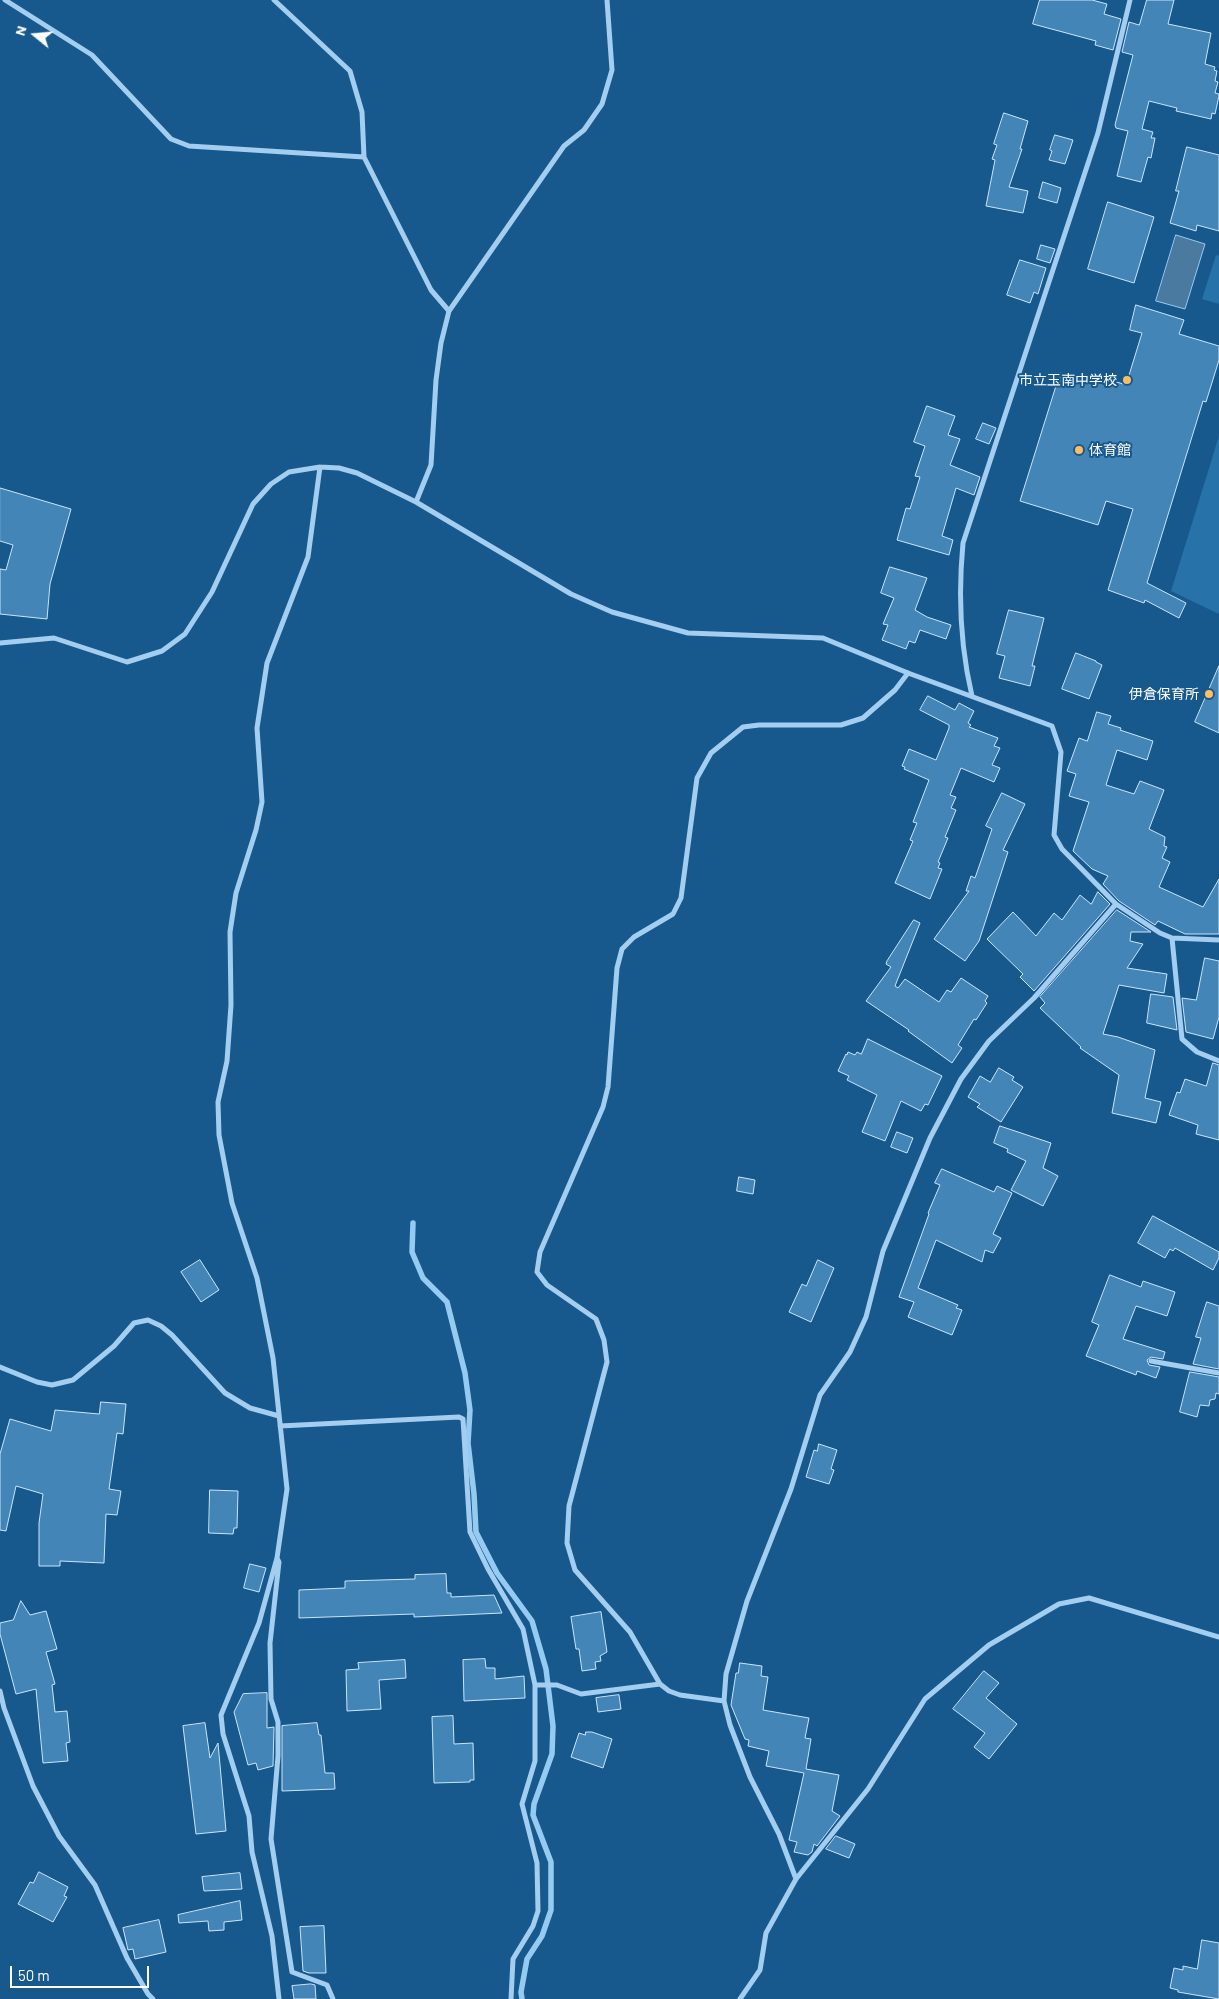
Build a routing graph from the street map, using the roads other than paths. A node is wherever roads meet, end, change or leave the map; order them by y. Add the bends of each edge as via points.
1 (5, 0) edge
2 (274, 0) edge
3 (606, 0) edge
4 (1130, 0) edge
5 (364, 157) junction
6 (449, 312) junction
7 (320, 467) junction
8 (416, 502) junction
9 (0, 643) edge
10 (908, 673) junction
11 (972, 696) junction
12 (1116, 904) junction
13 (1172, 938) junction
14 (1219, 940) edge
15 (1219, 1061) edge
16 (1151, 1361) dead end
17 (0, 1367) edge
18 (1219, 1372) edge
19 (279, 1416) junction
20 (280, 1426) junction
21 (277, 1558) junction
22 (1219, 1637) edge
23 (660, 1684) junction
24 (538, 1685) junction
25 (0, 1692) edge
26 (724, 1700) junction
27 (796, 1879) junction
28 (153, 1999) edge
29 (279, 1999) edge
30 (333, 1999) edge
31 (511, 1999) edge
32 (740, 1999) edge

1 - 5 street via 92,55 171,139 189,146
2 - 5 street via 350,71 362,112
3 - 6 street via 612,70 602,104 584,130 564,146
4 - 11 street via 1098,134 963,543 959,592 964,664
5 - 6 street via 431,290
6 - 8 street via 438,362 431,465
7 - 8 street via 358,473
7 - 9 street via 289,472 271,484 253,504 206,601 185,634 162,651 127,662 54,638
7 - 19 street via 308,557 267,663 258,728 262,802 236,893 230,932 231,1014 227,1061 218,1102 219,1135 232,1203 257,1278 273,1358
8 - 10 street via 571,594 612,612 688,634 823,638
10 - 11 street
10 - 23 street via 895,690 863,718 841,725 743,727 711,753 697,778 681,898 673,914 634,937 622,949 616,968 608,1087 603,1107 540,1252 537,1272 546,1285 596,1320 604,1340 607,1362 569,1506 567,1543 576,1570 630,1632
11 - 12 street via 1052,726 1061,752 1054,836 1062,849
12 - 13 street via 1160,934
12 - 26 street via 1034,998 990,1041 961,1079 930,1138 883,1250 866,1317 850,1352 820,1395 792,1489 747,1601 726,1674
13 - 14 street
13 - 15 street via 1182,1039 1197,1052
16 - 18 street
17 - 19 street via 52,1385 73,1380 114,1346 134,1323 148,1320 172,1335 225,1393 250,1408
19 - 20 street
20 - 21 street via 286,1489
20 - 24 street via 463,1419 470,1532 523,1629
21 - 29 street via 259,1623 221,1715 223,1734 249,1816 252,1852 272,1936
21 - 30 street via 270,1643 270,1699 278,1722 278,1756 271,1839 292,1972 327,1984
22 - 27 street via 1089,1598 1059,1604 989,1645 925,1699 868,1790
23 - 24 street via 582,1694 557,1685
23 - 26 street via 680,1695
24 - 31 street via 535,1761 522,1804 537,1863 538,1911 513,1960
25 - 28 street via 33,1786 59,1836 95,1885 127,1958
26 - 27 street via 750,1777 779,1834
27 - 32 street via 766,1933 760,1970

